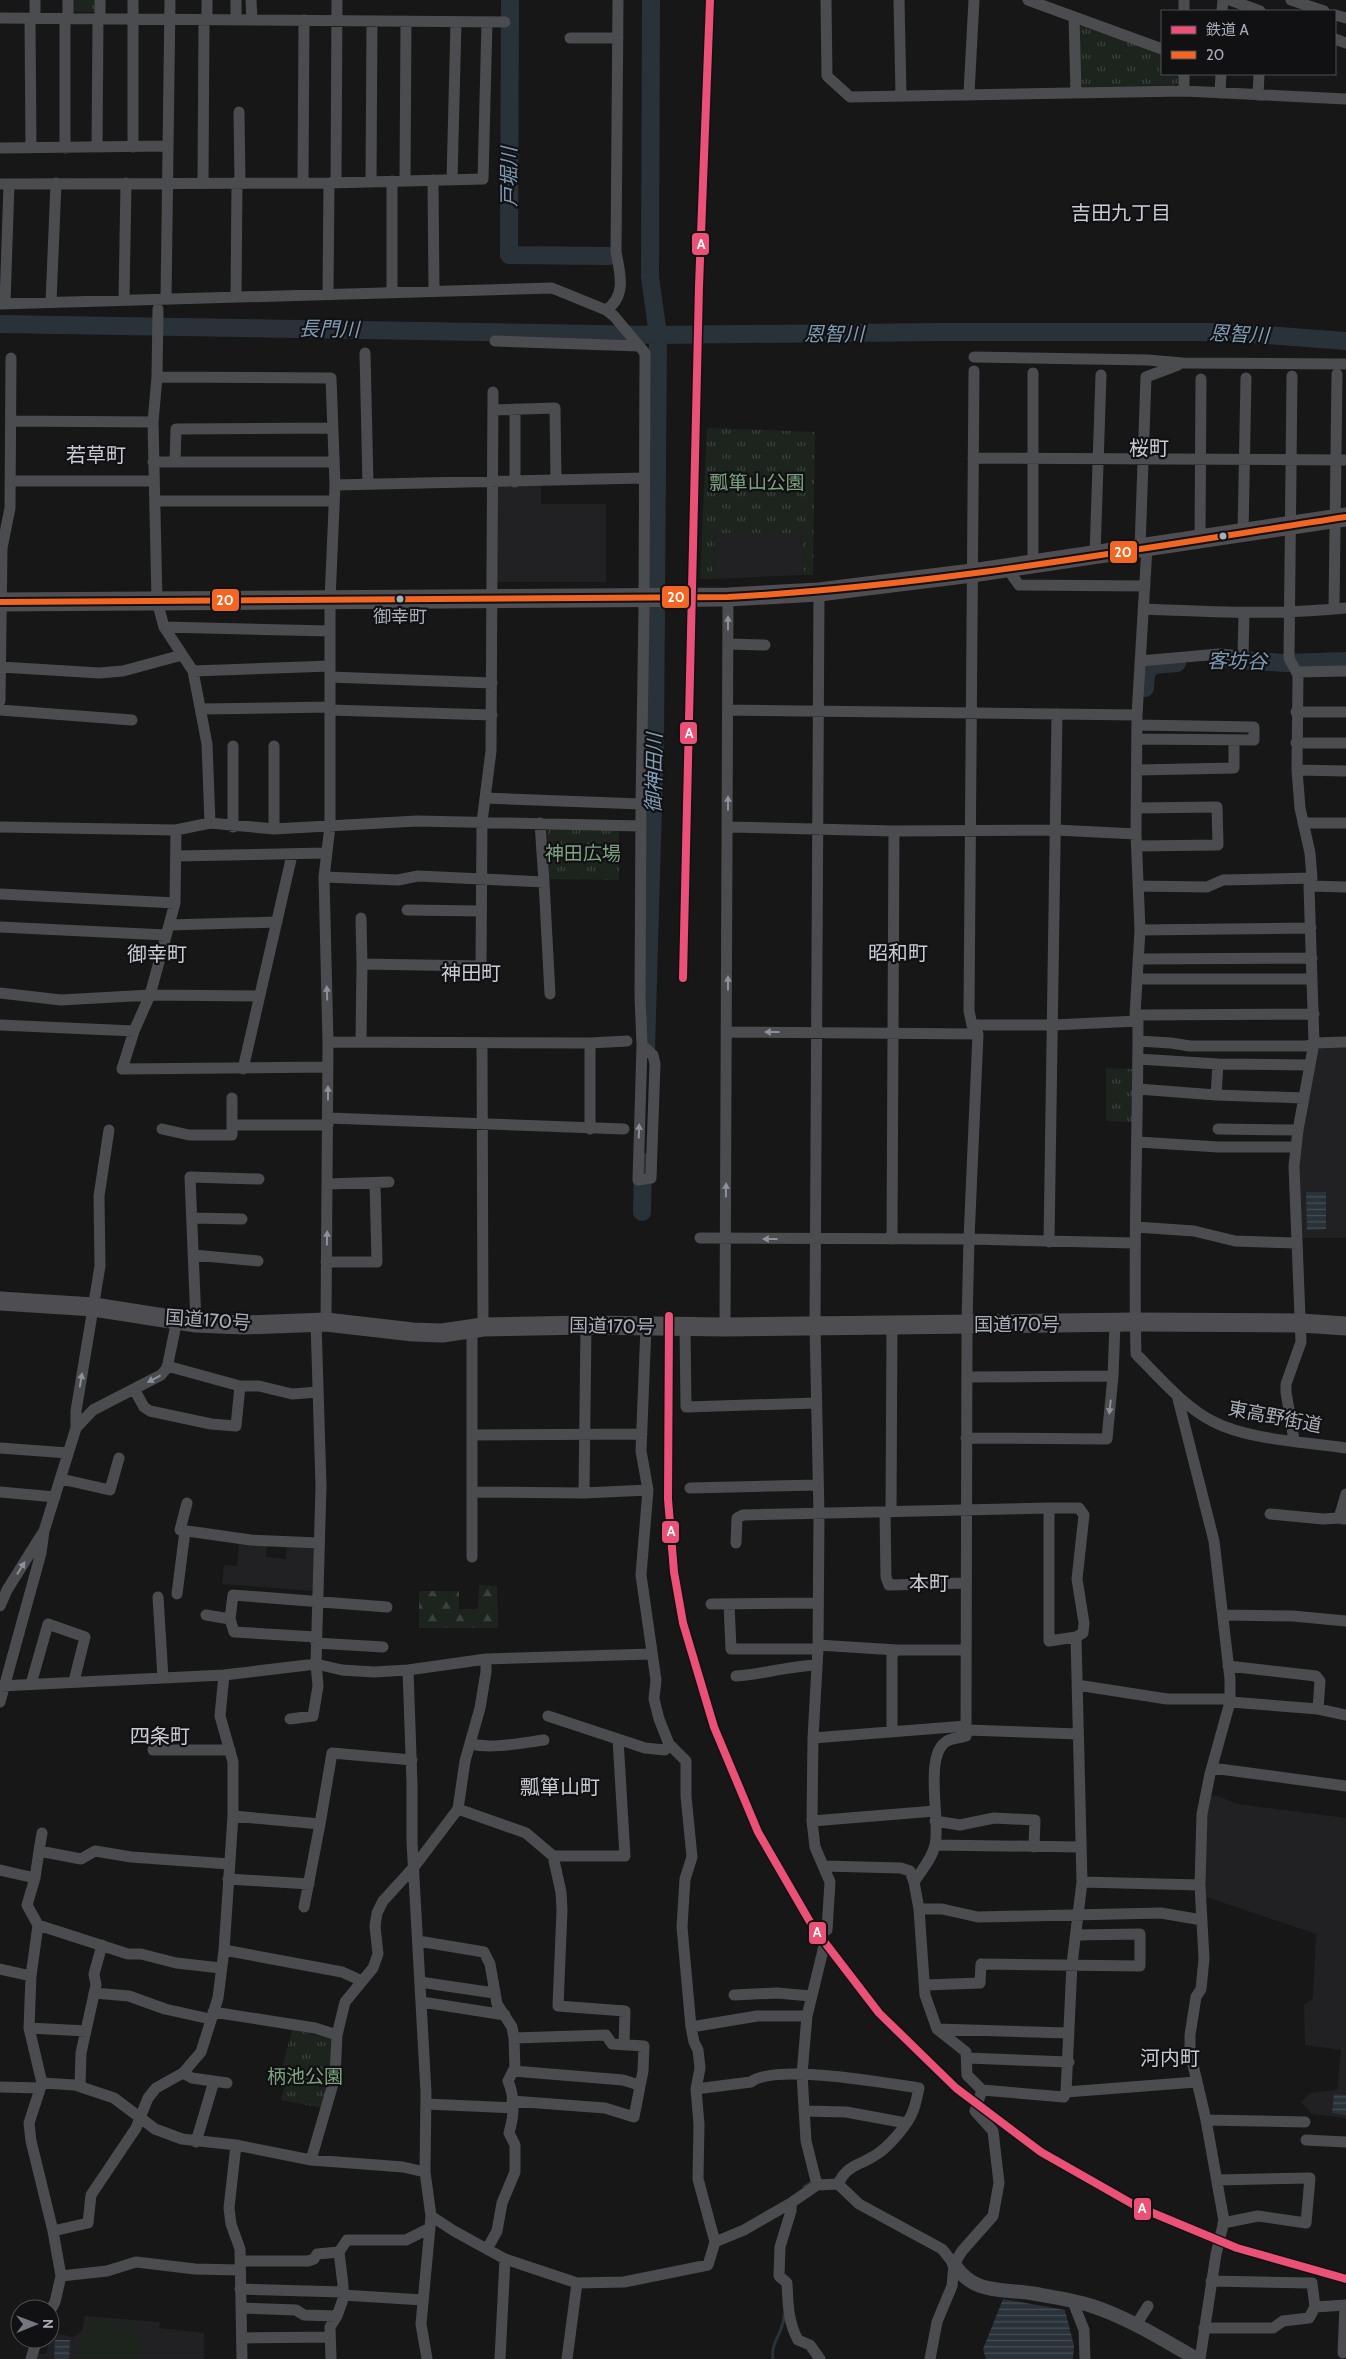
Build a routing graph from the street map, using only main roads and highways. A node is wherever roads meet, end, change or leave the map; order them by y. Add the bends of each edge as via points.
1 (1340, 518) edge
2 (1, 602) edge
3 (0, 1301) edge
4 (1346, 1326) edge

1 - 2 highway via 972,573 819,592 728,597 491,600
3 - 4 highway, 国道170号 via 94,1307 196,1323 321,1322 442,1333 586,1325 726,1327 1135,1322

